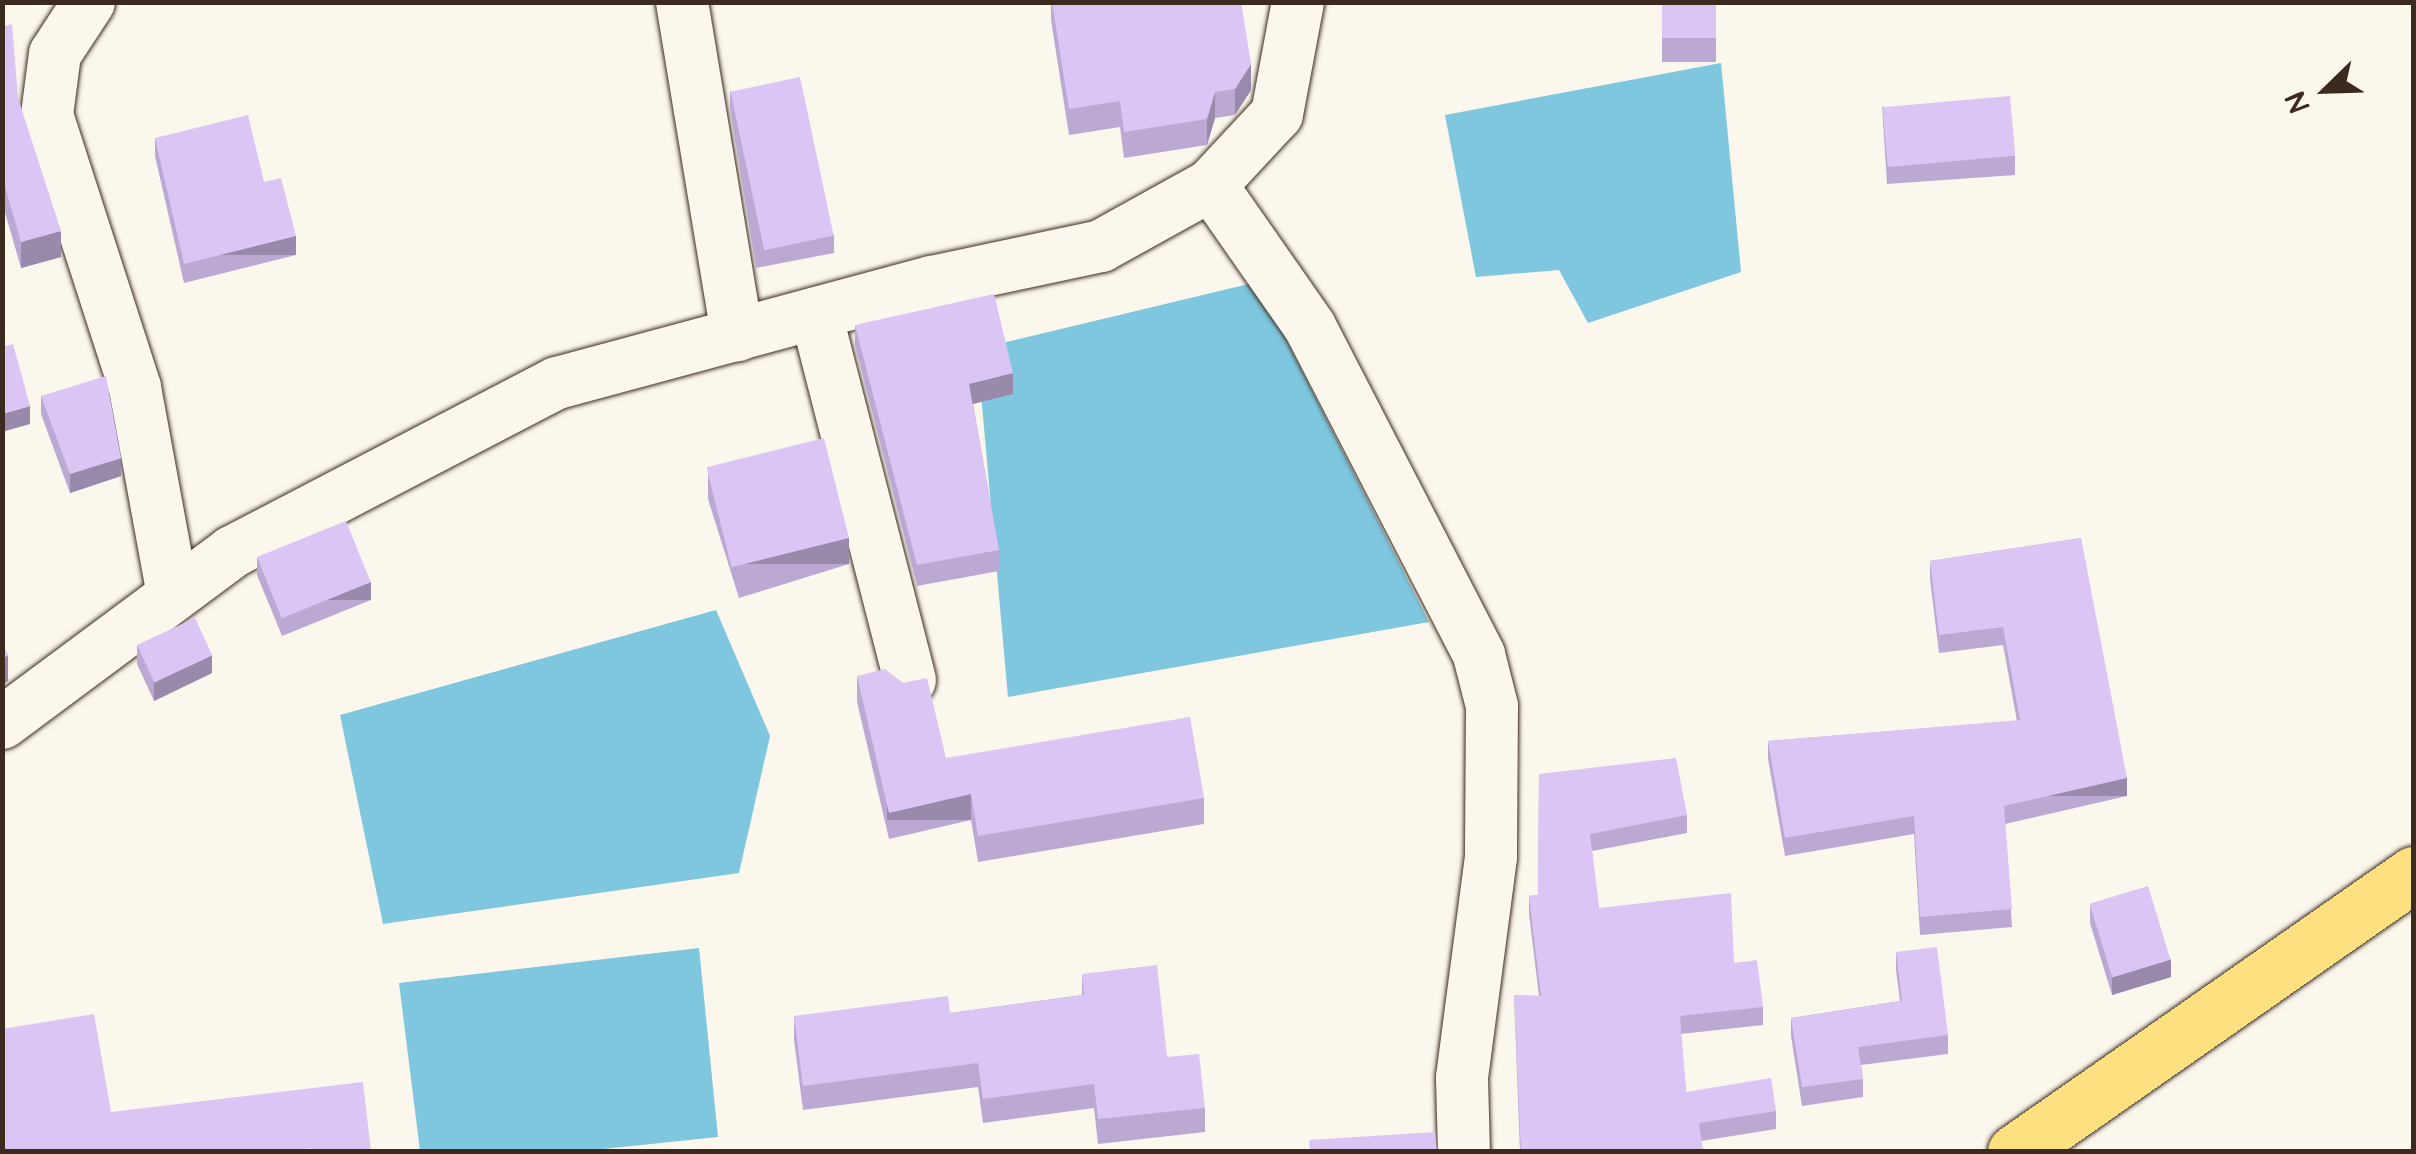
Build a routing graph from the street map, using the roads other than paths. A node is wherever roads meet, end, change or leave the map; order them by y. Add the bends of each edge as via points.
1 (89, 2) edge
2 (682, 2) edge
3 (1298, 2) edge
4 (1211, 185) junction
5 (816, 314) junction
6 (737, 336) junction
7 (172, 590) junction
8 (910, 680) edge
9 (2, 722) edge
10 (2414, 874) edge
11 (1464, 1152) edge
12 (2015, 1152) edge

1 - 7 street via 56,54 47,115 134,388
2 - 6 street
3 - 4 street via 1277,114
4 - 5 street via 1102,246
4 - 11 street via 1310,327 1484,672 1492,706 1491,857 1462,1078
5 - 6 street
5 - 8 street
6 - 7 street via 557,384
7 - 9 street
10 - 12 main road

